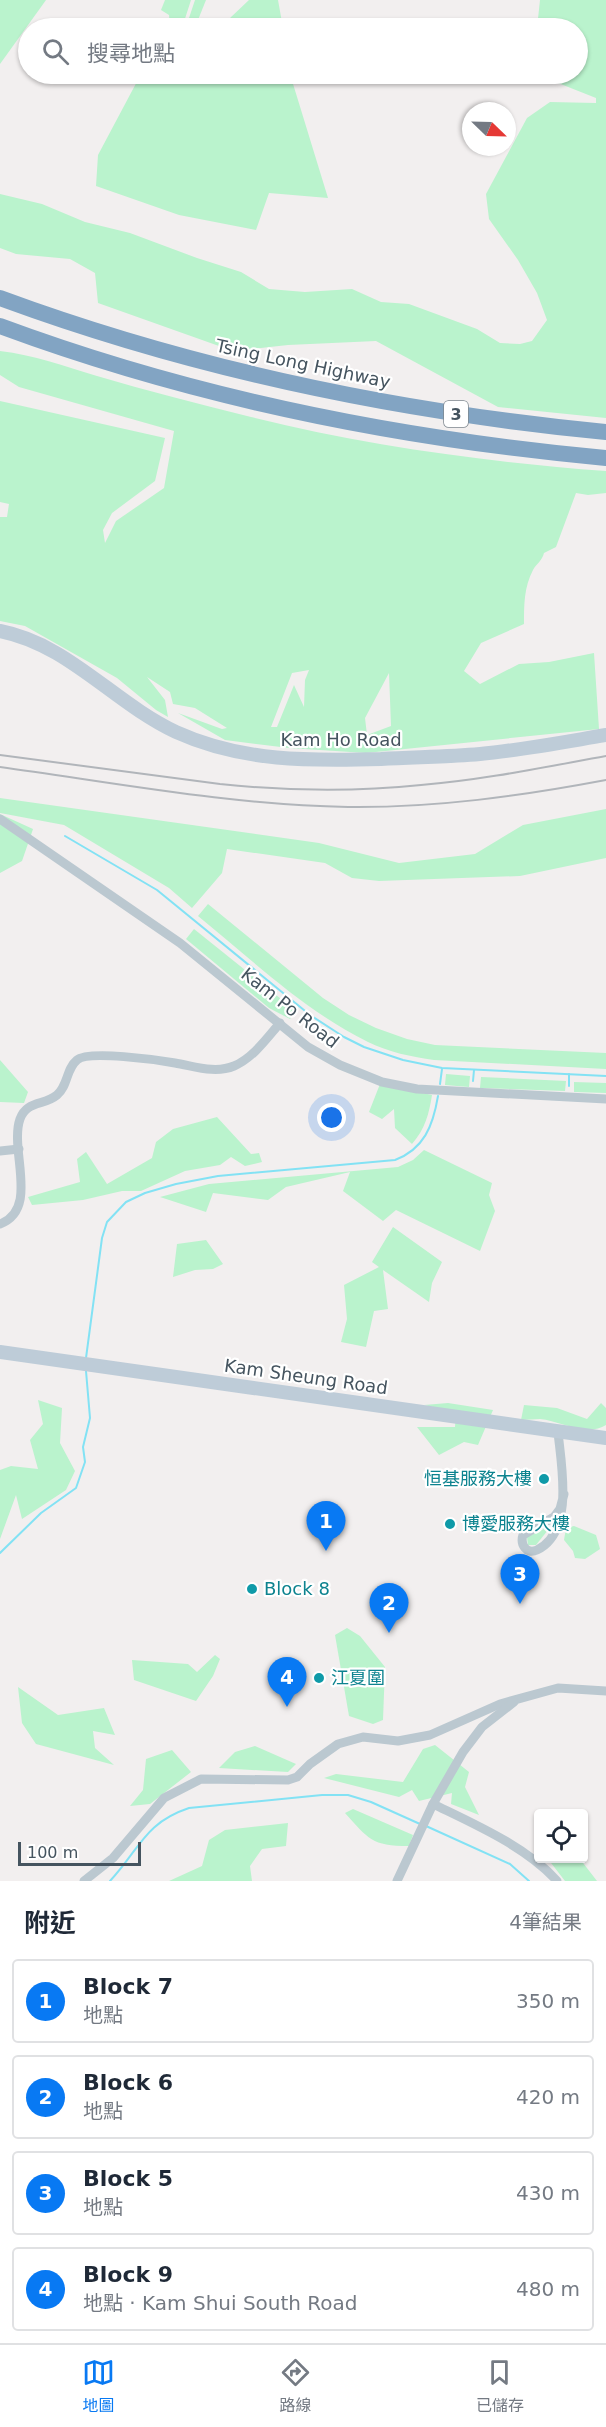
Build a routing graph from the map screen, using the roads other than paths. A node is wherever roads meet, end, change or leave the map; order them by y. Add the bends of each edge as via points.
1 (0, 298) edge
2 (0, 326) edge
3 (606, 432) edge
4 (606, 458) edge
5 (0, 631) edge
6 (606, 735) edge
7 (0, 819) edge
8 (280, 1023) junction
9 (606, 1099) edge
10 (19, 1149) junction
11 (0, 1151) edge
12 (0, 1224) edge
13 (0, 1352) edge
14 (558, 1432) junction
15 (606, 1438) edge
16 (564, 1494) junction
17 (606, 1691) edge
18 (516, 1700) junction
19 (434, 1804) junction
20 (84, 1881) edge
21 (397, 1881) edge
22 (557, 1881) edge

1 - 3 highway, Tsing Long Highway / 3 via 152,348 307,387 446,413
2 - 4 highway, 3 via 142,372 302,413 444,439
5 - 6 main road, Kam Ho Road via 52,650 173,730 270,758 322,761 449,756 519,750
7 - 8 street, Kam Po Road via 180,943
8 - 9 street, Kam Po Road via 324,1057 399,1086
8 - 10 street via 253,1053 229,1068 207,1069 144,1058 83,1056 74,1063 60,1093 24,1112 18,1128
10 - 11 street
10 - 12 street via 21,1197 12,1216
13 - 14 main road, Kam Sheung Road
14 - 15 main road, Kam Sheung Road
14 - 16 street
16 - 16 street via 554,1532 539,1550 525,1549 523,1535 554,1517
17 - 18 street via 558,1688
18 - 19 street via 482,1727
18 - 20 street via 430,1735 398,1741 363,1737 338,1744 288,1780 201,1779 165,1798 113,1858
19 - 21 street
19 - 22 street via 483,1828 545,1867

